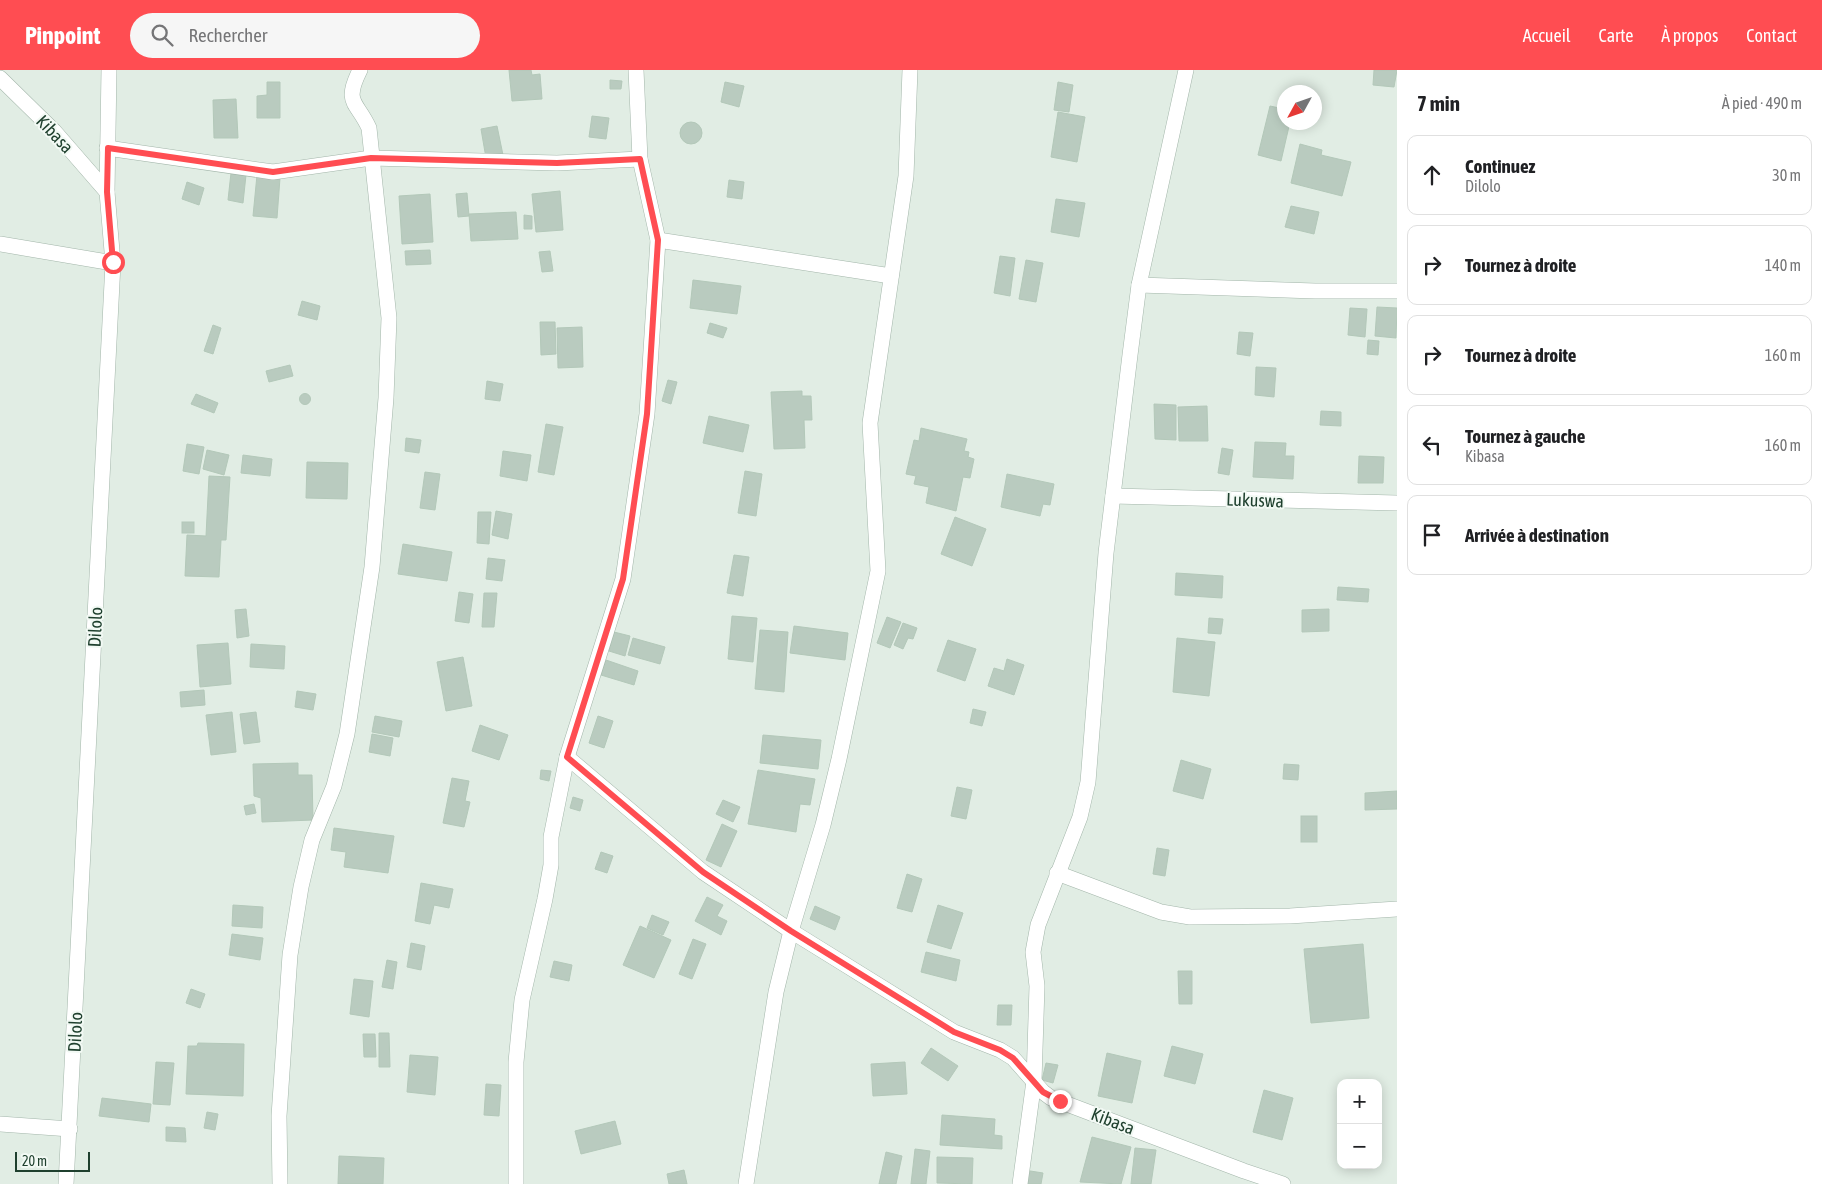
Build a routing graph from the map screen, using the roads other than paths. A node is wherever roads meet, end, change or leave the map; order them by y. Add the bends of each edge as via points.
1 (109, 70) edge
2 (360, 70) edge
3 (636, 70) edge
4 (910, 70) edge
5 (1186, 70) edge
6 (0, 78) edge
7 (108, 148) junction
8 (371, 158) junction
9 (640, 159) junction
10 (107, 192) junction
11 (658, 240) junction
12 (0, 244) edge
13 (113, 262) junction
14 (891, 276) junction
15 (1139, 285) junction
16 (1397, 290) edge
17 (1113, 496) junction
18 (1397, 503) edge
19 (567, 757) junction
20 (1057, 874) junction
21 (1397, 909) edge
22 (791, 931) junction
23 (1034, 1081) junction
24 (0, 1124) edge
25 (70, 1129) junction
26 (66, 1184) edge
27 (280, 1184) edge
28 (516, 1184) edge
29 (746, 1184) edge
30 (1020, 1184) edge
31 (1283, 1184) edge

1 - 7 street, Dilolo
2 - 8 street via 353,85 353,102 370,128
3 - 9 street
4 - 14 street via 906,176
5 - 15 street
6 - 10 street, Kibasa via 54,131
7 - 8 street via 273,172
7 - 10 street, Dilolo
8 - 9 street via 557,163
8 - 27 street via 389,318 372,567 347,734 334,786 312,840 300,887 290,955 279,1116
9 - 11 street
10 - 13 street, Dilolo
11 - 14 street
11 - 19 street via 647,414 623,579
12 - 13 street
13 - 25 street, Dilolo
14 - 22 street via 870,423 878,571 837,769
15 - 16 street via 1315,291
15 - 17 street
17 - 18 street, Lukuswa
17 - 20 street via 1088,782 1080,817
19 - 22 street, Kibasa via 703,872
19 - 28 street via 551,837 551,865 545,899 522,1000 516,1062
20 - 21 street via 1161,912 1190,917 1290,916
20 - 23 street via 1038,925 1033,952 1037,986
22 - 23 street, Kibasa via 954,1032 1006,1054
22 - 29 street via 776,992
23 - 30 street
23 - 31 street, Kibasa via 1051,1098
24 - 25 street
25 - 26 street, Dilolo

